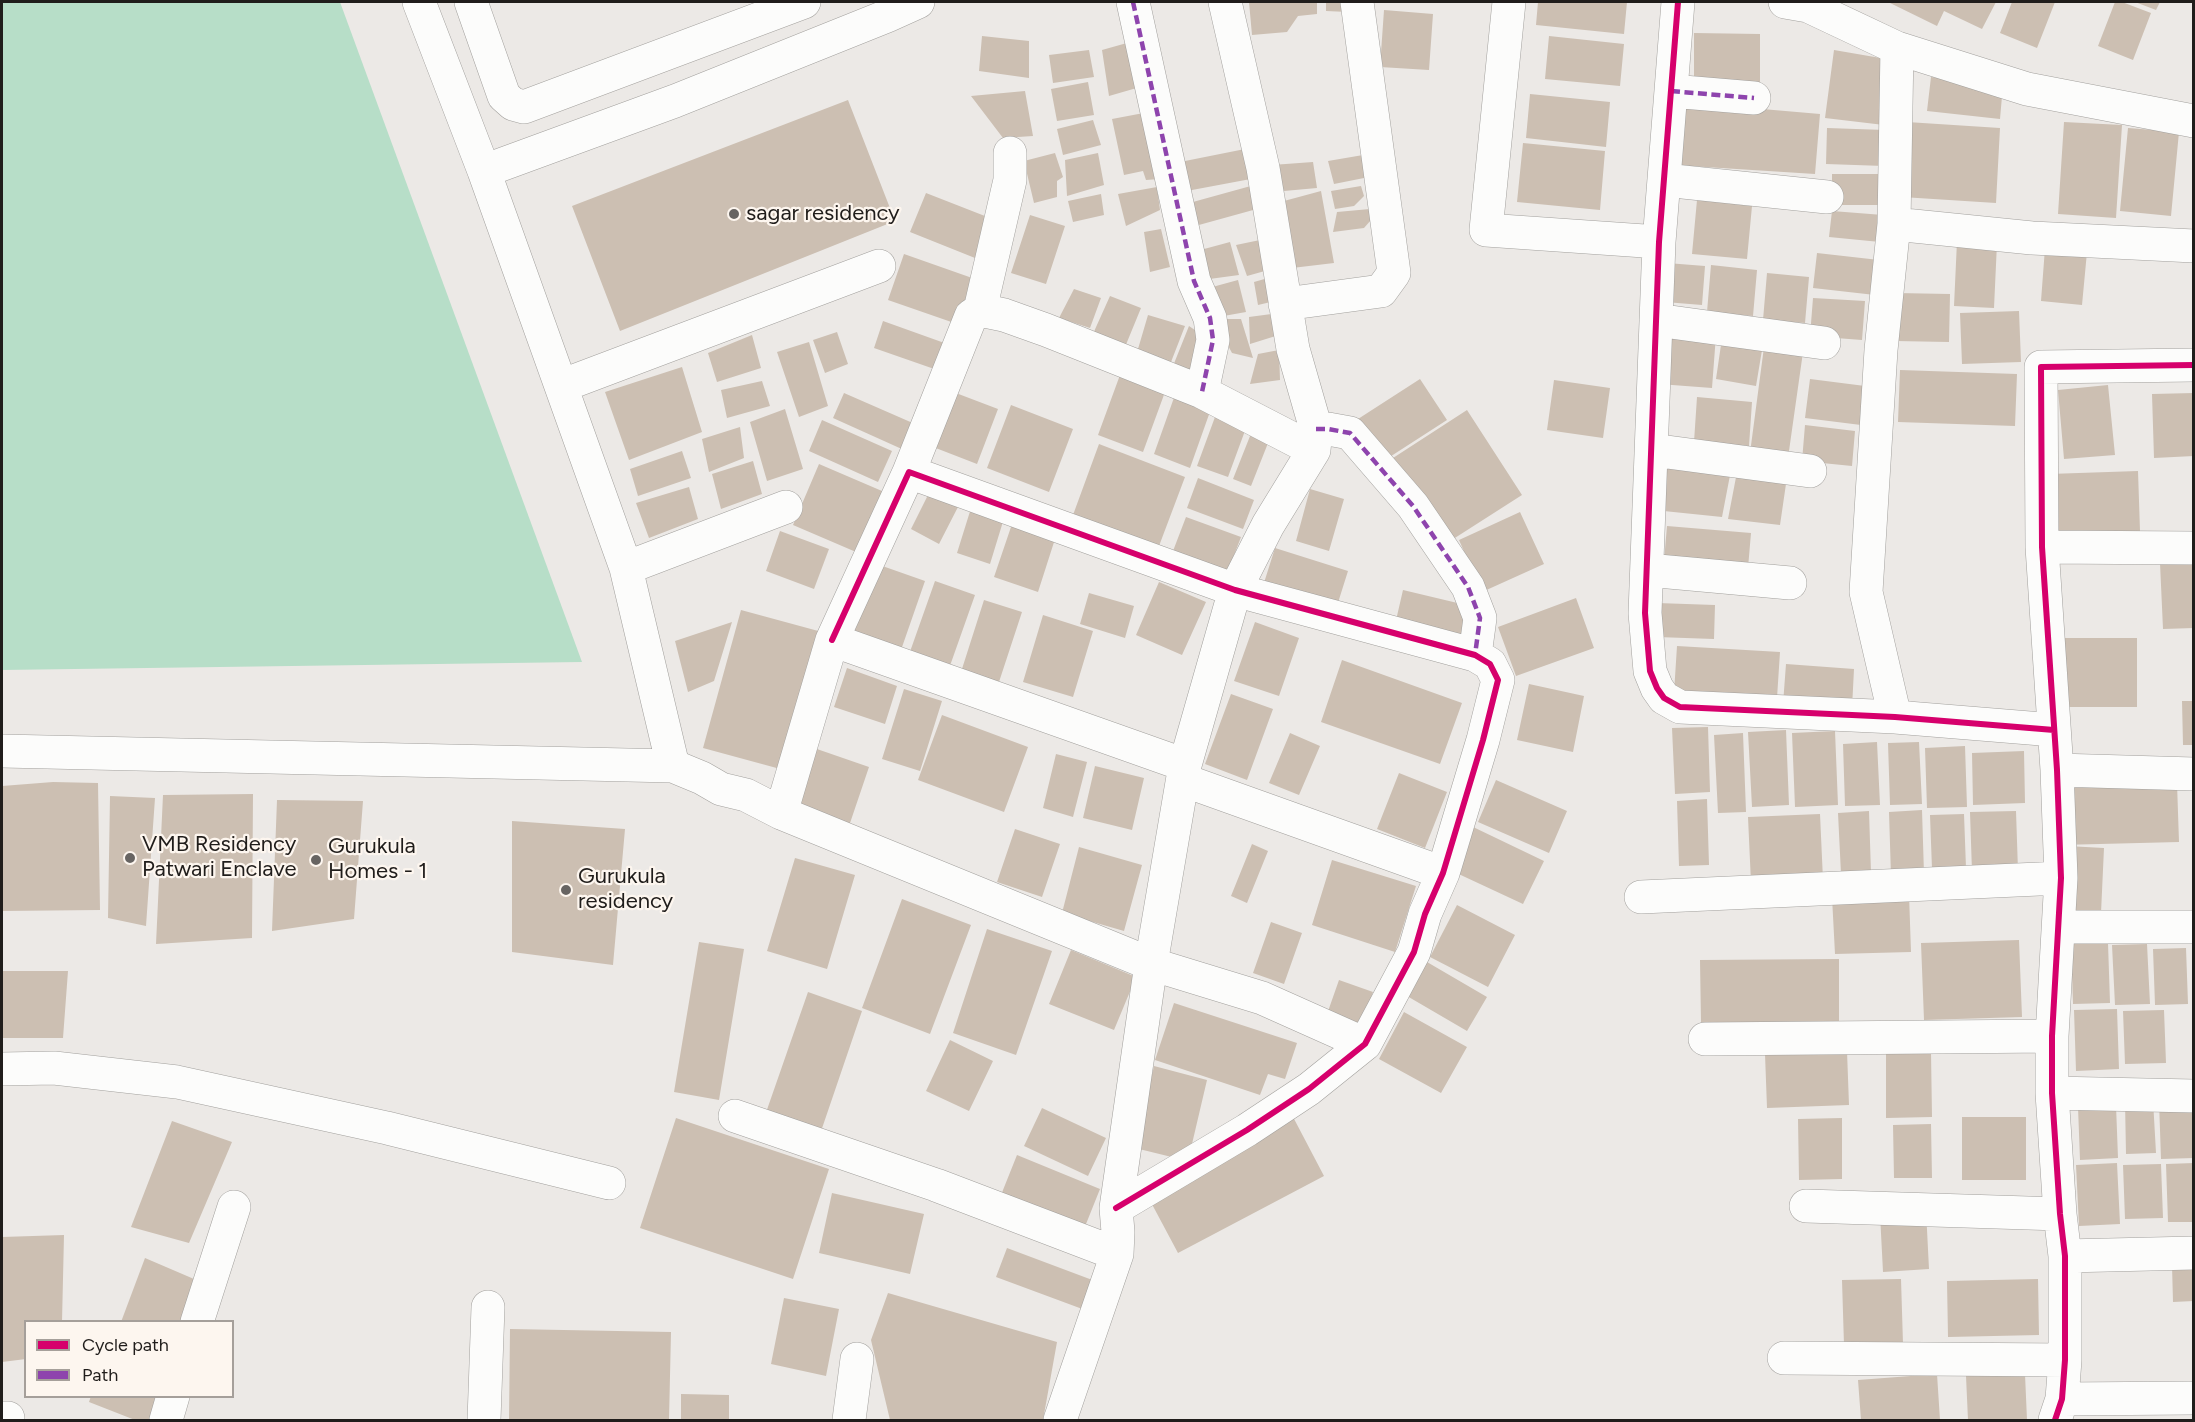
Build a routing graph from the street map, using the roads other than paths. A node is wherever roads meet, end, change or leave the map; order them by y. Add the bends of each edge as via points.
1 (418, 2) edge
2 (471, 2) edge
3 (804, 2) edge
4 (1132, 2) edge
5 (1226, 2) edge
6 (1357, 2) edge
7 (1509, 2) edge
8 (1678, 2) edge
9 (1801, 3) edge
10 (902, 5) edge
11 (1897, 48) junction
12 (1671, 91) junction
13 (1754, 98) dead end
14 (2193, 121) edge
15 (1010, 153) dead end
16 (484, 171) junction
17 (1664, 180) junction
18 (1827, 197) dead end
19 (1894, 224) junction
20 (1659, 242) junction
21 (2193, 246) edge
22 (879, 266) dead end
23 (1285, 304) junction
24 (980, 310) junction
25 (1656, 320) junction
26 (1824, 343) dead end
27 (2193, 365) edge
28 (561, 386) junction
29 (1202, 392) junction
30 (1315, 440) junction
31 (1652, 450) junction
32 (1810, 471) dead end
33 (909, 472) junction
34 (786, 507) dead end
35 (2042, 547) junction
36 (2193, 548) edge
37 (626, 568) junction
38 (1647, 570) junction
39 (1790, 584) dead end
40 (1235, 590) junction
41 (832, 640) junction
42 (1475, 655) junction
43 (1895, 717) junction
44 (2054, 730) junction
45 (2, 751) edge
46 (673, 766) junction
47 (2057, 770) junction
48 (1184, 773) junction
49 (2193, 774) edge
50 (781, 813) junction
51 (1443, 873) junction
52 (2061, 878) junction
53 (1641, 897) dead end
54 (2059, 927) junction
55 (2193, 927) edge
56 (1150, 964) junction
57 (2052, 1036) junction
58 (1705, 1039) dead end
59 (1365, 1044) junction
60 (2, 1069) edge
61 (2052, 1093) junction
62 (2193, 1096) edge
63 (735, 1116) dead end
64 (609, 1183) dead end
65 (1806, 1206) dead end
66 (234, 1207) dead end
67 (1116, 1208) junction
68 (2060, 1214) junction
69 (2193, 1253) edge
70 (1117, 1254) junction
71 (2065, 1256) junction
72 (488, 1307) dead end
73 (198, 1320) edge
74 (1784, 1358) dead end
75 (856, 1359) dead end
76 (2066, 1360) junction
77 (172, 1398) edge
78 (2193, 1398) edge
79 (2059, 1410) edge
80 (166, 1420) edge
81 (484, 1420) edge
82 (849, 1420) edge
83 (1060, 1420) edge

1 - 16 street
2 - 3 street via 504,96 524,107
4 - 29 street via 1194,281 1210,318 1213,340
5 - 23 street via 1263,168
6 - 23 street via 1394,273 1381,291
7 - 20 street via 1486,230
8 - 12 street
9 - 11 street
10 - 16 street via 675,101
11 - 14 street via 2027,89
11 - 19 street
12 - 13 street
12 - 17 street
15 - 24 street via 1010,180
16 - 28 street
17 - 18 street
17 - 20 street
19 - 21 street via 2032,238
19 - 43 street via 1881,350 1866,592
20 - 25 street
22 - 28 street
23 - 30 street
24 - 29 street via 1046,330
24 - 33 street via 971,316
25 - 26 street
25 - 31 street
27 - 35 street via 2041,367
28 - 37 street
29 - 30 street
30 - 40 street
30 - 42 street via 1328,429 1350,433 1413,506 1468,587 1480,618
31 - 32 street
31 - 38 street
33 - 40 street
33 - 41 street
34 - 37 street
35 - 36 street
35 - 44 street
37 - 46 street
38 - 39 street
38 - 43 street via 1645,613 1650,671 1664,698 1680,707
40 - 42 street
40 - 48 street
41 - 48 street
41 - 50 street
42 - 51 street via 1490,664 1498,680
43 - 44 street
44 - 47 street
45 - 46 street
46 - 50 street
47 - 49 street
47 - 52 street
48 - 51 street
48 - 56 street
50 - 56 street
51 - 59 street via 1414,952
52 - 53 street
52 - 54 street
54 - 55 street
54 - 57 street
56 - 59 street via 1262,998
56 - 67 street
57 - 58 street
57 - 61 street
59 - 67 street via 1309,1089 1247,1130
60 - 64 street via 54,1068 177,1082 387,1128
61 - 62 street
61 - 68 street
63 - 70 street via 936,1185
65 - 68 street
66 - 73 street
67 - 70 street
68 - 71 street
69 - 71 street
70 - 83 street
71 - 76 street
72 - 81 street
74 - 76 street
75 - 82 street
76 - 79 street
77 - 80 street
78 - 79 street

